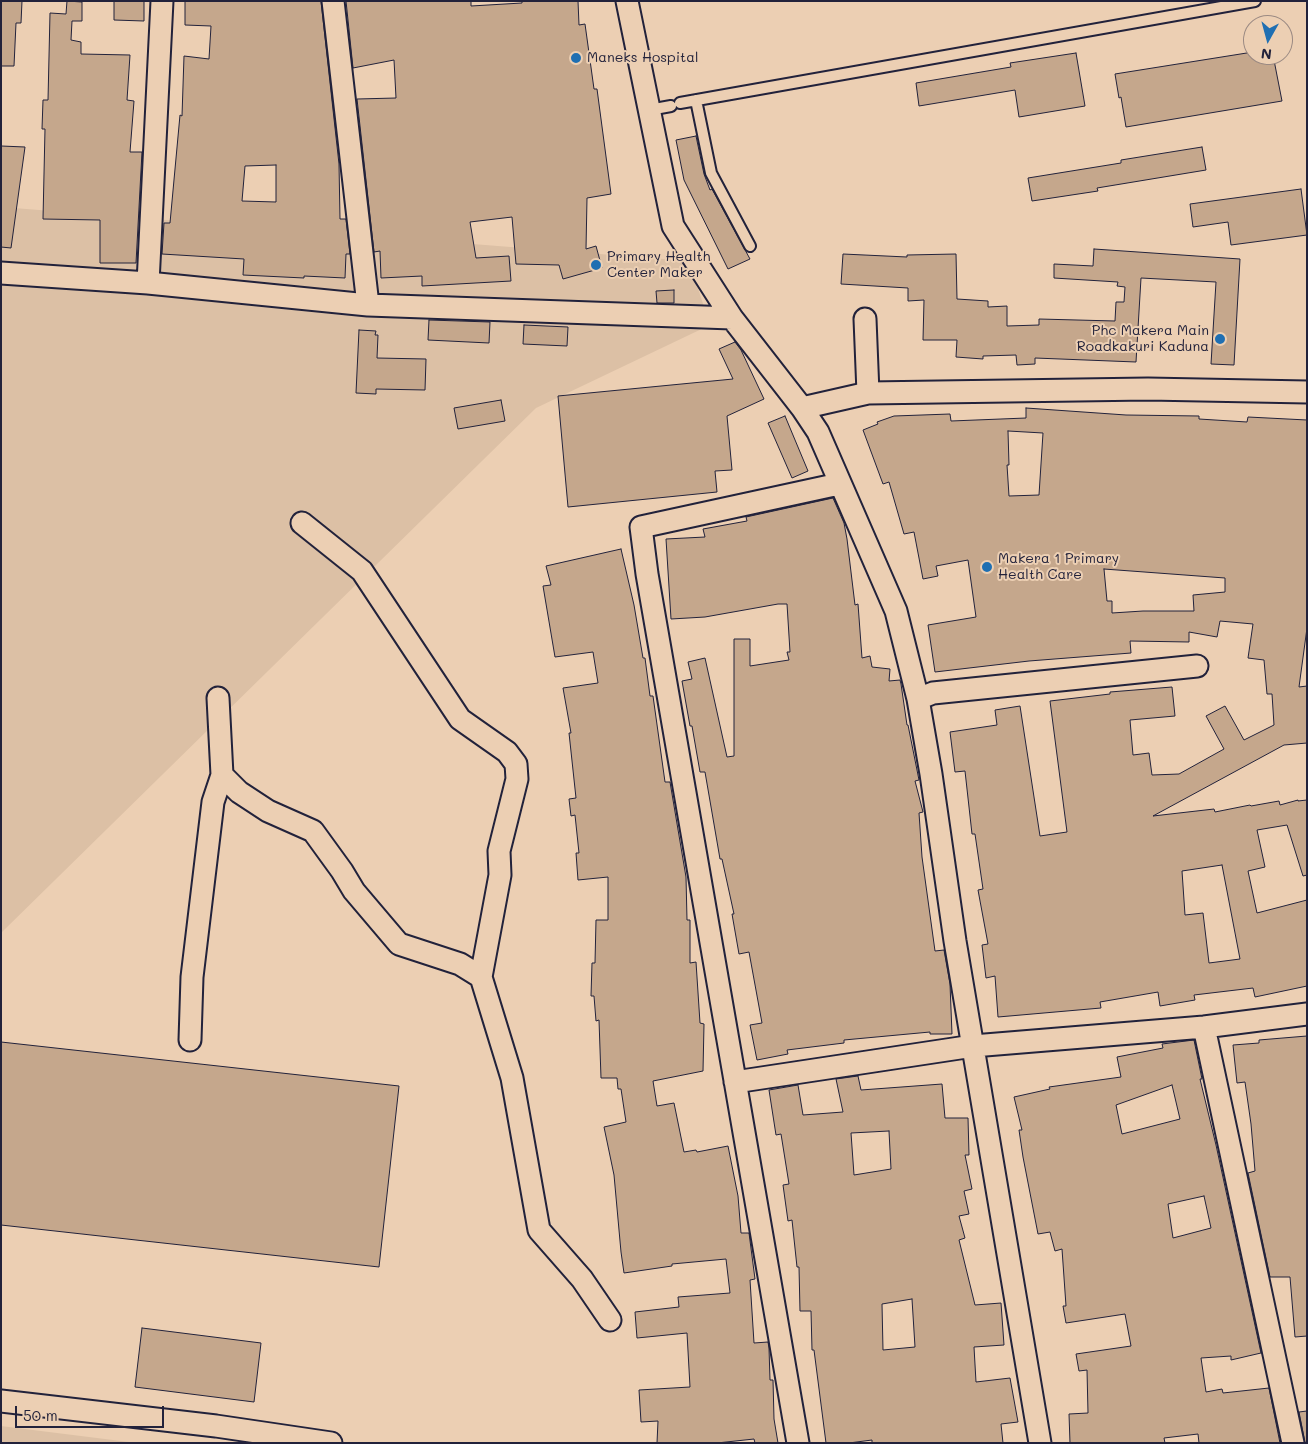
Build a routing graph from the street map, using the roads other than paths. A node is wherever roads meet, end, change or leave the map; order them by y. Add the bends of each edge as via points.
1 (162, 1) edge
2 (333, 1) edge
3 (627, 1) edge
4 (1255, 1) edge
5 (696, 100) junction
6 (650, 110) junction
7 (750, 246) dead end
8 (1, 273) edge
9 (148, 283) junction
10 (368, 305) junction
11 (732, 318) junction
12 (865, 319) dead end
13 (1307, 392) edge
14 (868, 393) junction
15 (802, 408) junction
16 (839, 484) junction
17 (302, 523) dead end
18 (1197, 666) dead end
19 (218, 698) dead end
20 (918, 700) junction
21 (222, 775) junction
22 (482, 977) junction
23 (1307, 1014) edge
24 (1204, 1027) junction
25 (190, 1040) dead end
26 (973, 1046) junction
27 (735, 1082) junction
28 (610, 1320) dead end
29 (1, 1401) edge
30 (331, 1443) edge
31 (798, 1443) edge
32 (1040, 1443) edge
33 (1293, 1443) edge

1 - 9 street
2 - 10 street
3 - 6 street
4 - 5 lane
5 - 6 lane
5 - 7 lane via 711,173
6 - 11 street via 673,226
8 - 9 street
9 - 10 street
10 - 11 street
11 - 15 street
12 - 14 street
13 - 14 street via 1148,389
14 - 15 street
15 - 16 street via 818,432
16 - 20 street via 896,611
16 - 27 street via 641,527
17 - 22 street via 362,571 460,719 507,752 516,764 517,779 499,851 500,875
18 - 20 street via 933,693
19 - 21 street
20 - 26 street
21 - 22 street via 239,792 268,811 313,831 354,891 399,944 460,964
21 - 25 street via 213,802 194,958
22 - 28 street via 512,1078 540,1230 582,1279
23 - 24 street
24 - 26 street
24 - 33 street
26 - 27 street
26 - 32 street
27 - 31 street
29 - 30 street

